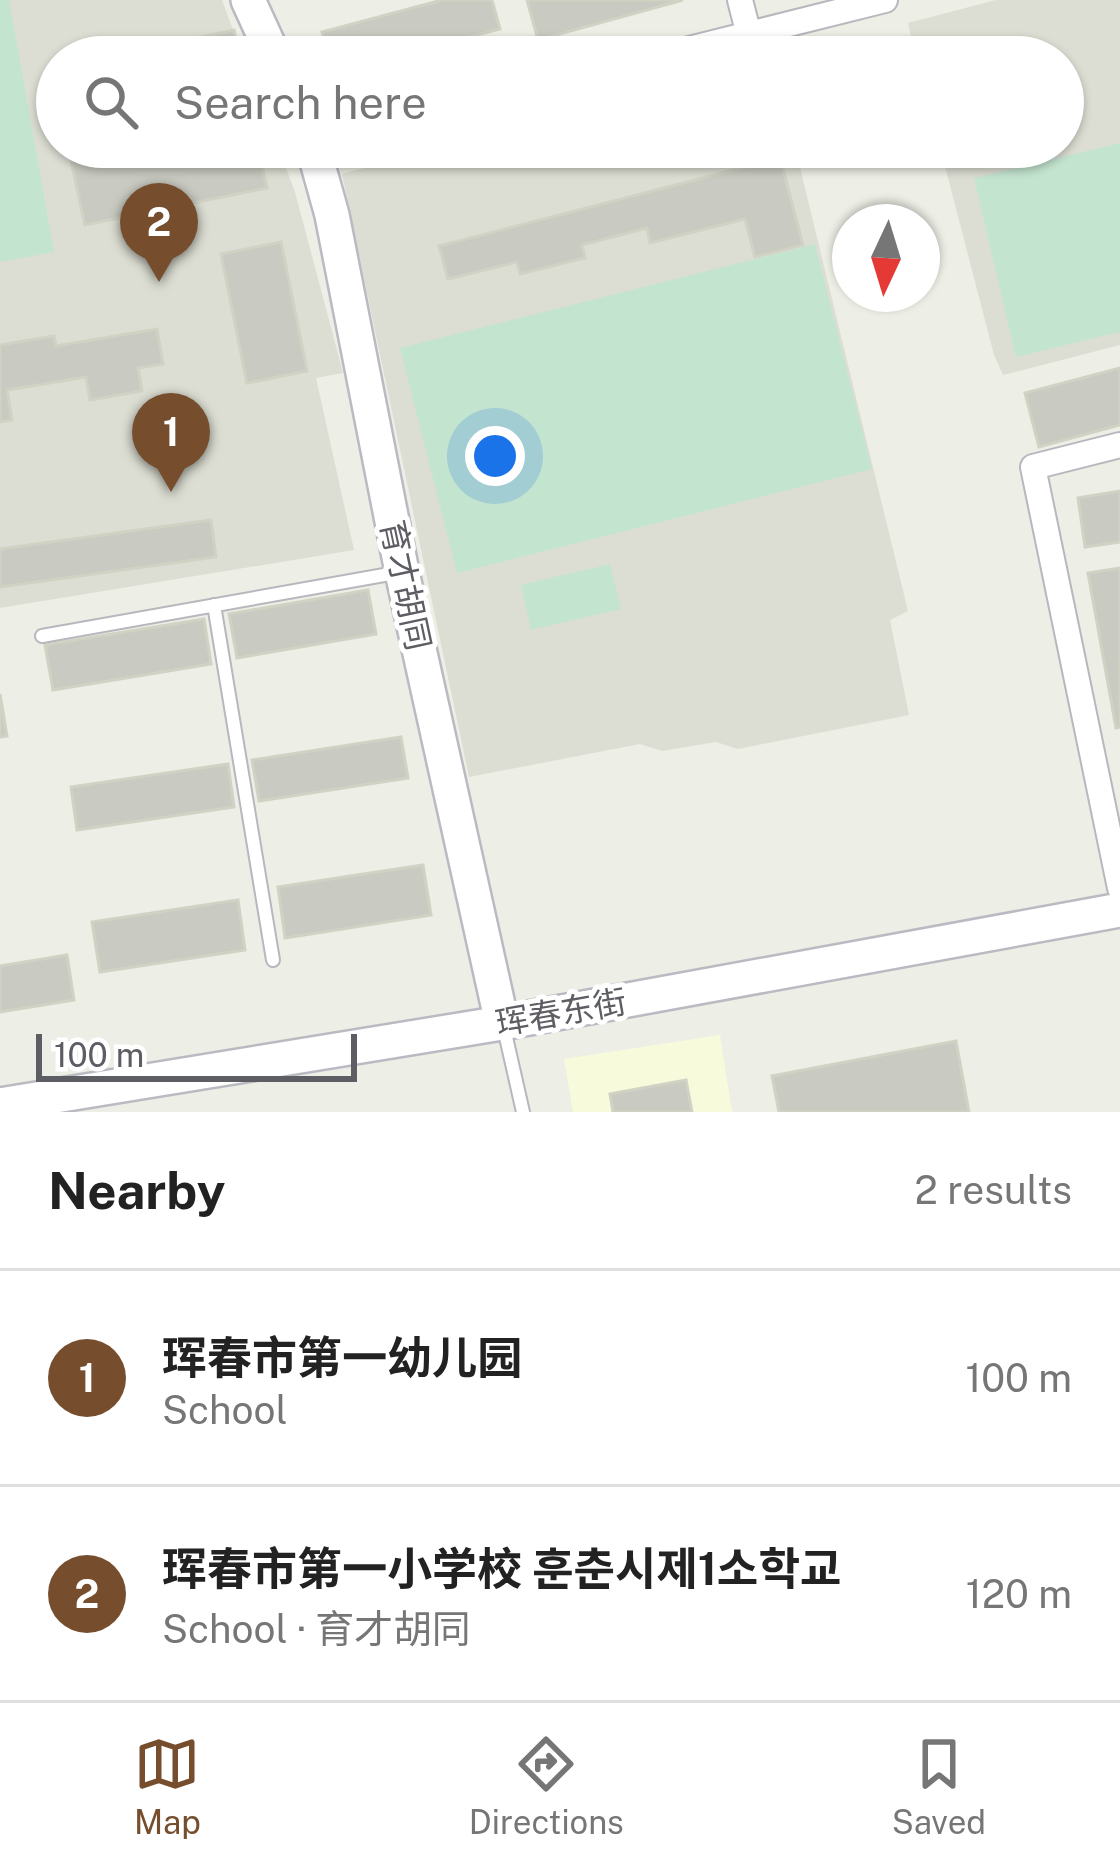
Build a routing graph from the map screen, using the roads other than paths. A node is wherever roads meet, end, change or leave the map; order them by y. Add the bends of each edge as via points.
1 (248, 0) edge
2 (740, 0) edge
3 (885, 0) edge
4 (749, 34) junction
5 (264, 36) edge
6 (741, 36) edge
7 (319, 168) edge
8 (1120, 445) edge
9 (402, 572) junction
10 (214, 605) junction
11 (42, 637) dead end
12 (1120, 888) edge
13 (1120, 910) edge
14 (273, 960) dead end
15 (502, 1023) junction
16 (0, 1106) edge
17 (524, 1112) edge

1 - 5 main road
2 - 4 street
3 - 4 street
4 - 6 street
7 - 9 main road, 育才胡同
8 - 12 street via 1033,467
9 - 10 lane
9 - 15 main road, 育才胡同
10 - 11 lane
10 - 14 lane
13 - 15 main road, 珲春东街
15 - 16 main road, 珲春东街
15 - 17 lane

